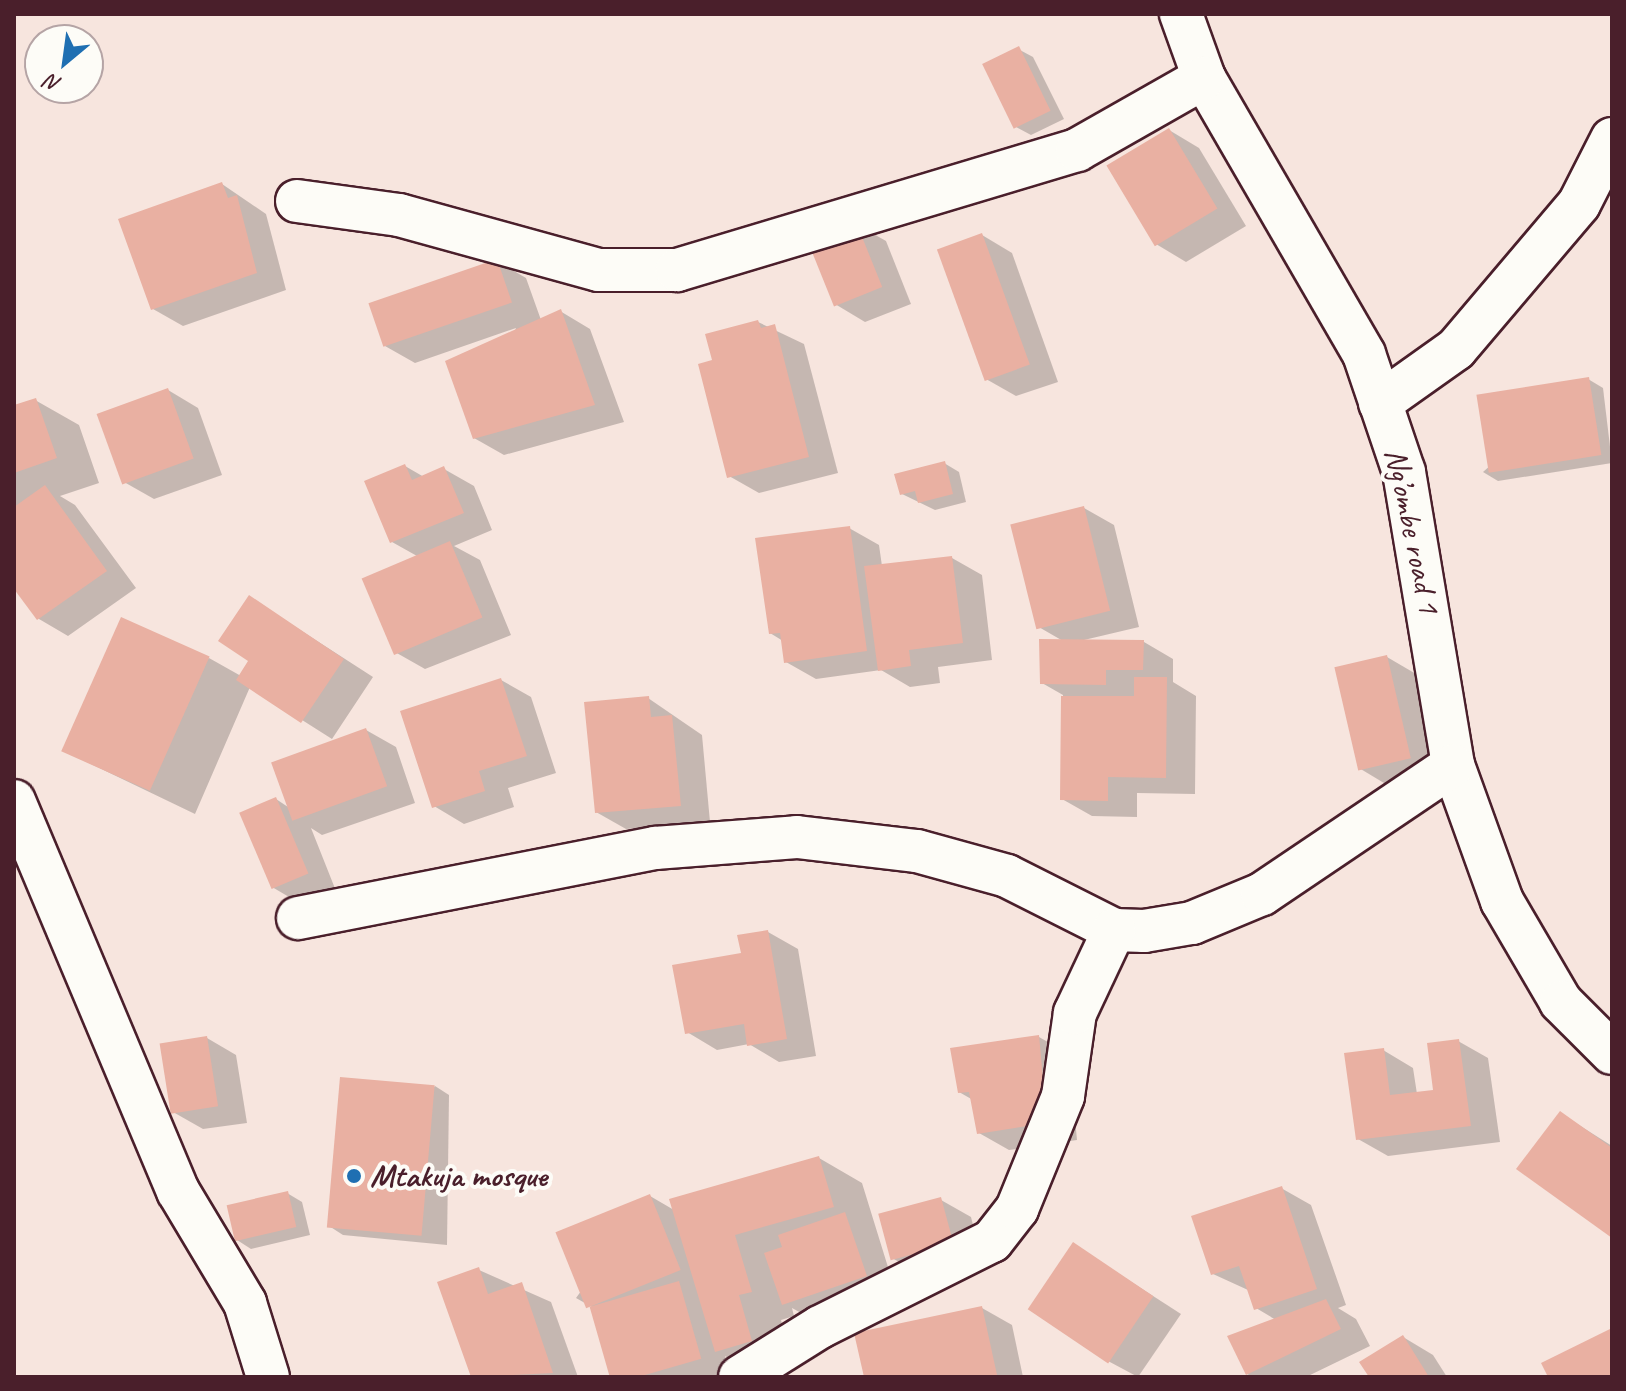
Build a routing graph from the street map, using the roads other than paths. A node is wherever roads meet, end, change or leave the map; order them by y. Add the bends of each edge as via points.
1 (1181, 14) edge
2 (1204, 78) junction
3 (1612, 139) edge
4 (297, 201) dead end
5 (1380, 403) junction
6 (1453, 765) junction
7 (14, 801) edge
8 (298, 918) dead end
9 (1114, 930) junction
10 (1612, 1053) edge
11 (268, 1377) edge
12 (740, 1377) edge

1 - 2 street, Ng’ombe road 1
2 - 4 street via 1077,150 677,270 599,270 399,215
2 - 5 street, Ng’ombe road 1 via 1364,354
3 - 5 street via 1579,204 1456,349
5 - 6 street, Ng’ombe road 1 via 1407,487
6 - 9 street via 1262,894 1192,923
6 - 10 street, Ng’ombe road 1 via 1502,901 1561,1002
7 - 11 street via 178,1191 245,1303
8 - 9 street via 655,848 797,837 917,851 1007,876
9 - 12 street via 1075,1013 1063,1096 1017,1209 992,1241 820,1327

